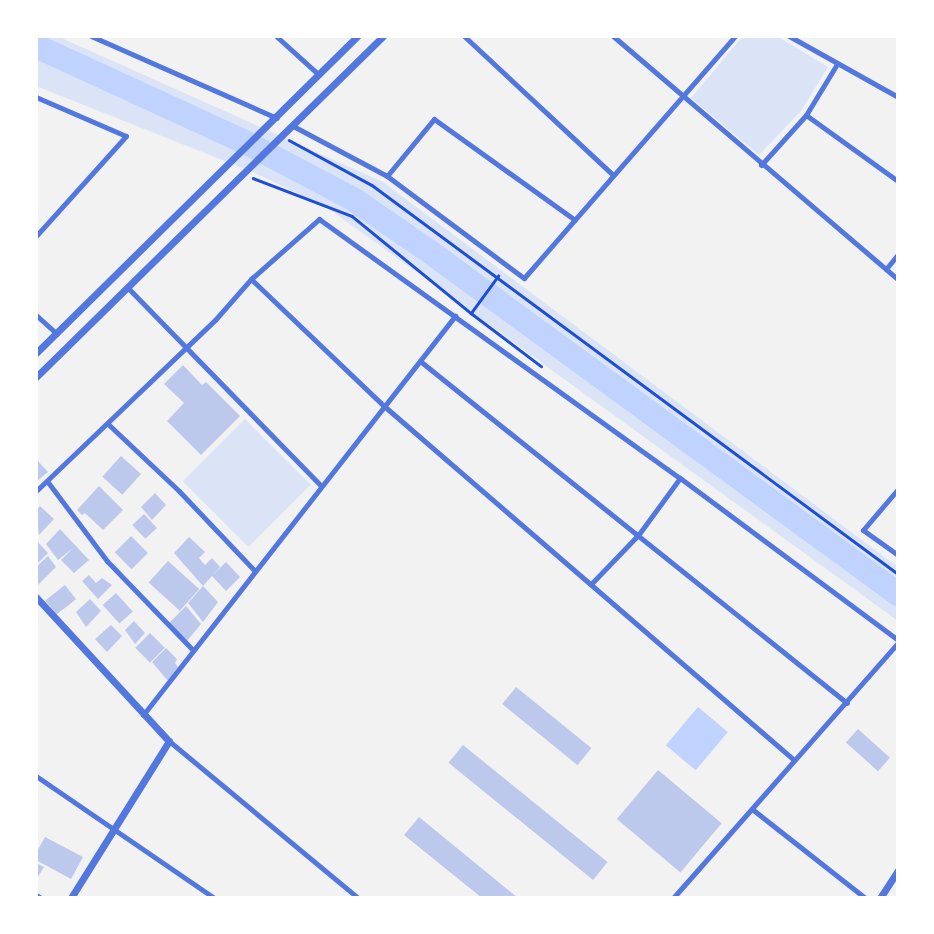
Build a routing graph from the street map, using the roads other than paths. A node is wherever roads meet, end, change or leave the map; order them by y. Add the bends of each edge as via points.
1 (91, 36) edge
2 (276, 36) edge
3 (358, 36) edge
4 (383, 36) edge
5 (464, 36) edge
6 (613, 36) edge
7 (735, 36) edge
8 (789, 36) edge
9 (838, 64) junction
10 (319, 75) junction
11 (681, 96) junction
12 (36, 97) edge
13 (898, 97) edge
14 (806, 115) junction
15 (277, 118) junction
16 (293, 126) junction
17 (761, 165) junction
18 (613, 175) junction
19 (387, 176) junction
20 (898, 181) edge
21 (575, 220) junction
22 (36, 236) edge
23 (898, 254) edge
24 (886, 269) junction
25 (251, 279) junction
26 (898, 279) edge
27 (129, 288) junction
28 (36, 315) edge
29 (455, 316) junction
30 (58, 334) junction
31 (186, 348) junction
32 (36, 353) edge
33 (420, 361) junction
34 (36, 377) edge
35 (384, 406) junction
36 (108, 424) junction
37 (680, 478) junction
38 (47, 481) junction
39 (321, 486) junction
40 (898, 489) edge
41 (36, 492) edge
42 (639, 534) junction
43 (898, 555) edge
44 (255, 571) junction
45 (592, 583) junction
46 (36, 597) edge
47 (898, 642) edge
48 (193, 650) junction
49 (847, 703) junction
50 (143, 715) junction
51 (169, 742) junction
52 (793, 759) junction
53 (36, 776) edge
54 (752, 809) junction
55 (115, 830) junction
56 (898, 870) edge
57 (36, 896) edge
58 (351, 896) edge
59 (41, 898) edge
60 (71, 898) edge
61 (214, 898) edge
62 (358, 898) edge
63 (673, 898) edge
64 (864, 898) edge
65 (880, 898) edge

1 - 15 street
2 - 10 street
3 - 10 street
4 - 16 street
5 - 18 street
6 - 11 street
7 - 11 street
8 - 9 street
9 - 13 street
9 - 14 street
10 - 15 street
11 - 17 street
11 - 18 street
12 - 22 street via 126,136
14 - 17 street
14 - 20 street
15 - 30 street
16 - 19 street
16 - 27 street
17 - 24 street
18 - 21 street
19 - 21 street via 434,119
19 - 21 street via 524,278
23 - 24 street
24 - 26 street
25 - 29 street via 319,219
25 - 31 street
25 - 35 street
27 - 31 street
27 - 34 street
28 - 30 street
29 - 33 street
29 - 37 street
30 - 32 street
31 - 36 street
31 - 39 street
33 - 35 street
33 - 42 street
35 - 39 street
35 - 45 street
36 - 38 street
36 - 44 street via 179,490
37 - 42 street
37 - 47 street
38 - 41 street
38 - 48 street via 107,561
39 - 44 street
40 - 43 street via 863,530
42 - 45 street
42 - 49 street
44 - 48 street
45 - 52 street
46 - 50 street
47 - 49 street
48 - 50 street
49 - 52 street
50 - 51 street
51 - 55 street
51 - 58 street
52 - 54 street
53 - 55 street
54 - 63 street
54 - 64 street
55 - 60 street
55 - 61 street
56 - 65 street
57 - 59 street
58 - 62 street

